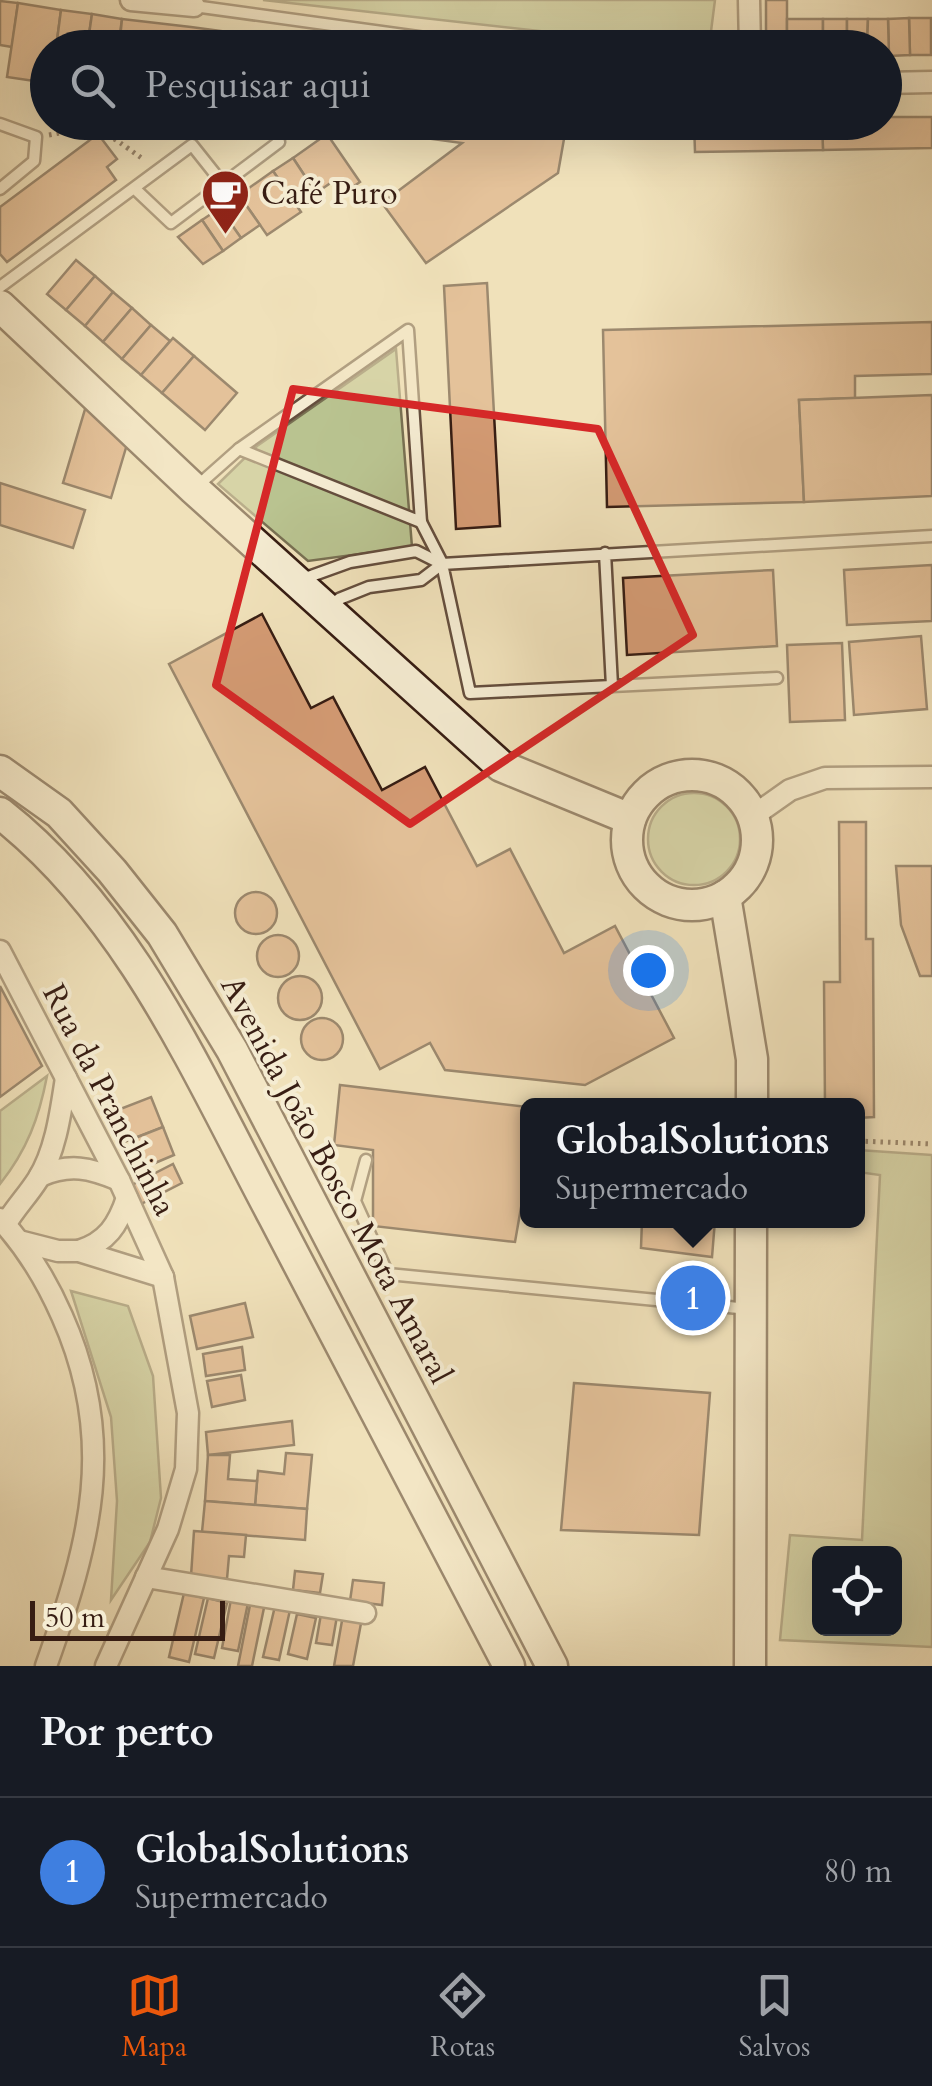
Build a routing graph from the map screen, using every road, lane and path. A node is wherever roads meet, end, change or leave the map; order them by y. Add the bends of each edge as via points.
1 (131, 0) edge
2 (749, 0) edge
3 (194, 6) joint
4 (368, 30) edge
5 (750, 30) edge
6 (932, 82) edge
7 (902, 83) edge
8 (0, 124) edge
9 (30, 135) edge
10 (36, 140) edge
11 (115, 140) edge
12 (278, 142) dead end
13 (159, 170) junction
14 (223, 184) junction
15 (134, 188) junction
16 (0, 189) edge
17 (0, 286) edge
18 (0, 306) edge
19 (239, 449) junction
20 (194, 489) junction
21 (421, 522) junction
22 (932, 536) edge
23 (605, 552) junction
24 (442, 564) junction
25 (297, 582) junction
26 (328, 610) junction
27 (777, 678) dead end
28 (612, 686) junction
29 (457, 702) junction
30 (0, 771) edge
31 (932, 777) edge
32 (0, 813) edge
33 (753, 816) junction
34 (630, 819) junction
35 (725, 896) junction
36 (0, 951) edge
37 (66, 1078) junction
38 (752, 1098) edge
39 (865, 1141) edge
40 (932, 1144) edge
41 (366, 1160) dead end
42 (40, 1176) junction
43 (123, 1189) junction
44 (8, 1228) edge
45 (751, 1228) edge
46 (79, 1251) junction
47 (164, 1277) junction
48 (750, 1309) junction
49 (146, 1578) junction
50 (364, 1613) dead end
51 (46, 1666) edge
52 (106, 1666) edge
53 (509, 1666) edge
54 (552, 1666) edge
55 (750, 1666) edge

1 - 3 street
2 - 5 street
3 - 4 lane
6 - 7 street
8 - 9 lane
10 - 16 lane via 34,161
11 - 13 path
12 - 14 lane
13 - 14 lane via 192,145
13 - 15 lane
14 - 15 lane via 171,223
15 - 17 lane
18 - 20 main road
19 - 20 lane
19 - 21 lane
19 - 21 lane via 408,330
20 - 25 main road
21 - 24 lane
22 - 23 lane
23 - 24 lane
23 - 28 lane
24 - 25 lane via 416,552 350,562
24 - 26 lane via 422,580 370,586
24 - 29 lane
25 - 26 main road
26 - 29 main road
27 - 28 lane
28 - 29 lane
29 - 34 main road via 501,766
30 - 54 main road, Avenida João Bosco Mota Amaral via 59,813 162,934 232,1050
31 - 33 street via 825,778 790,790
32 - 53 main road via 76,882 132,956
33 - 34 main road via 729,786 688,774 647,792
33 - 35 main road via 752,865
34 - 35 main road via 630,860 646,887 664,900 692,906
35 - 38 main road via 752,1059
36 - 37 street, Rua da Pranchinha
37 - 42 street
37 - 43 street, Rua da Pranchinha
39 - 40 path
41 - 48 lane via 356,1201 388,1274
42 - 43 street via 70,1166 92,1169
42 - 44 street
43 - 46 street via 120,1221
43 - 47 street, Rua da Pranchinha
44 - 46 street via 58,1251
44 - 51 street via 74,1342 95,1437 86,1541
45 - 48 main road
46 - 47 street
47 - 49 street, Rua da Pranchinha via 188,1413 186,1469
48 - 55 main road
49 - 50 street
49 - 52 street, Rua da Pranchinha

